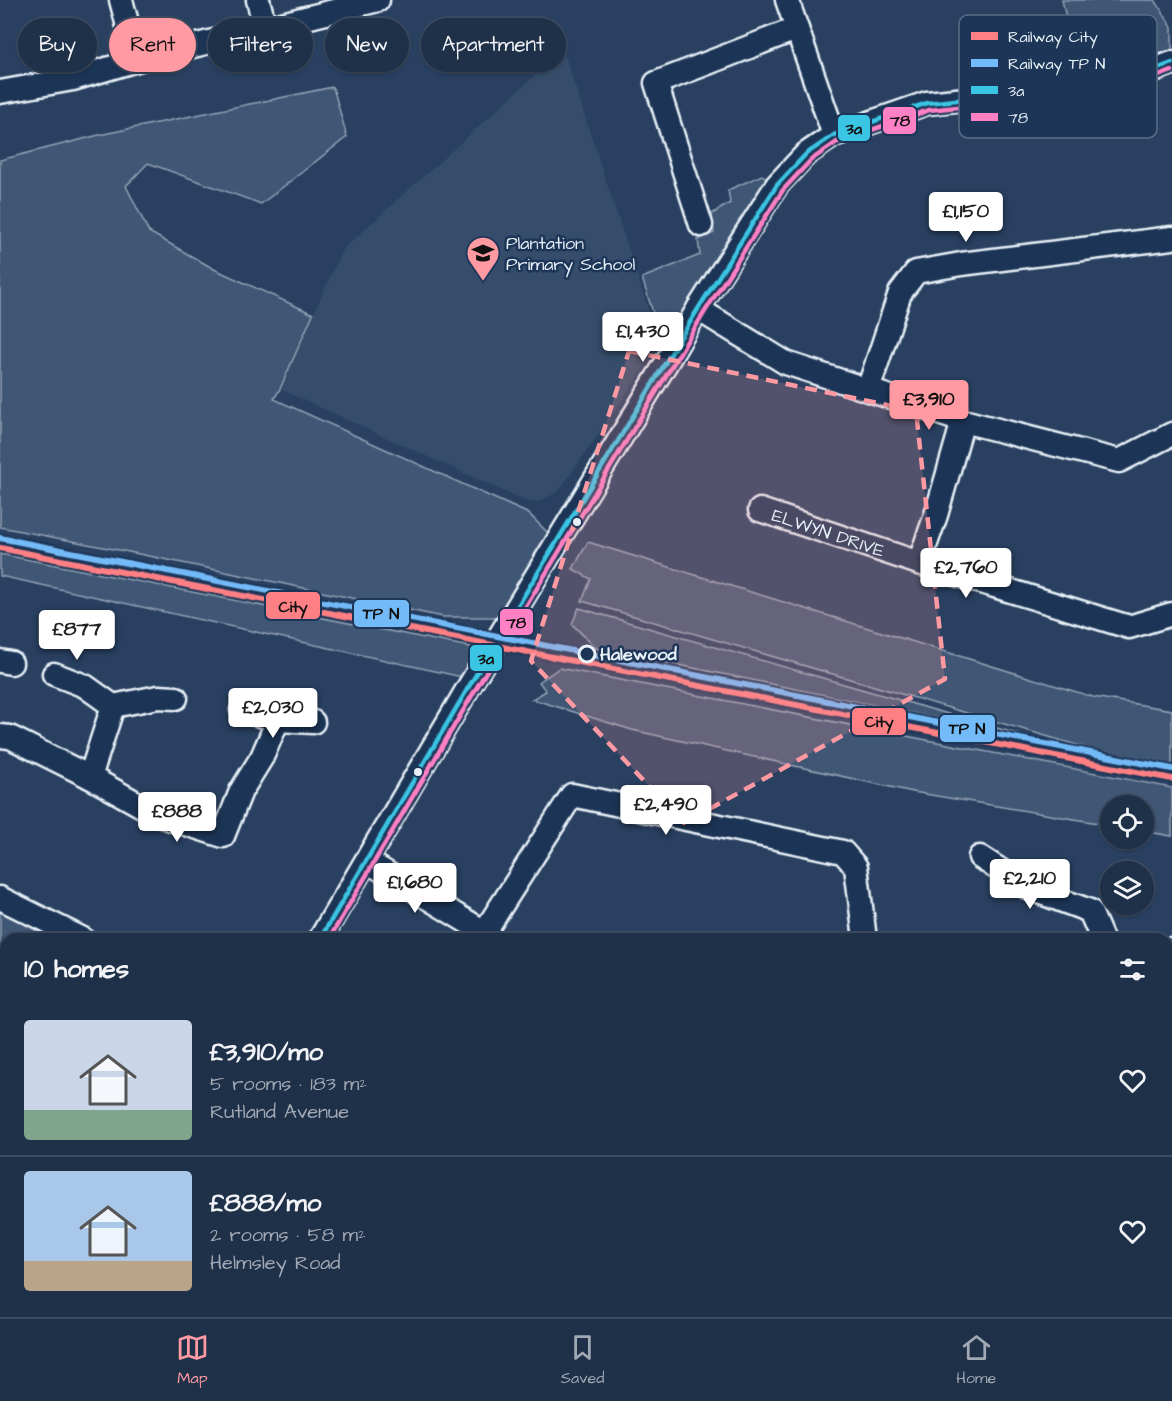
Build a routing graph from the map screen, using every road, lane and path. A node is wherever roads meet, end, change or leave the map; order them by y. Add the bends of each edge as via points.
1 (121, 0) edge
2 (258, 0) edge
3 (378, 0) edge
4 (787, 0) edge
5 (126, 18) edge
6 (262, 18) edge
7 (302, 18) edge
8 (796, 29) junction
9 (1172, 63) edge
10 (109, 68) edge
11 (1157, 69) edge
12 (0, 92) edge
13 (959, 100) edge
14 (834, 135) junction
15 (701, 225) dead end
16 (1172, 238) edge
17 (698, 309) junction
18 (868, 390) junction
19 (963, 421) junction
20 (1172, 434) edge
21 (760, 510) dead end
22 (919, 563) junction
23 (1172, 614) edge
24 (54, 674) dead end
25 (176, 698) dead end
26 (113, 706) junction
27 (242, 710) dead end
28 (278, 720) junction
29 (313, 722) dead end
30 (0, 736) edge
31 (90, 777) junction
32 (980, 857) dead end
33 (367, 861) junction
34 (0, 898) edge
35 (70, 933) edge
36 (324, 933) edge
37 (479, 933) edge
38 (483, 933) edge
39 (864, 933) edge
40 (1099, 933) edge

1 - 5 street
2 - 6 street
3 - 7 street
4 - 8 street
8 - 14 street
8 - 15 street via 656,84
9 - 11 street
10 - 12 street
13 - 14 street via 927,103
14 - 17 street via 806,154 777,185
16 - 18 street via 915,272 900,293
17 - 18 street via 786,363
17 - 33 street
18 - 19 street
19 - 20 street via 1119,461
19 - 22 street
21 - 22 street, ELWYN DRIVE
22 - 23 street, ELWYN DRIVE via 1129,627
24 - 26 street via 85,686
25 - 26 street via 158,697
26 - 31 street
27 - 28 street
28 - 29 street
28 - 31 street via 222,836 158,815
30 - 31 street via 10,737
32 - 40 street via 1028,888 1090,911
33 - 36 street
33 - 37 street
34 - 35 street
38 - 39 street via 572,795 843,852 856,867

